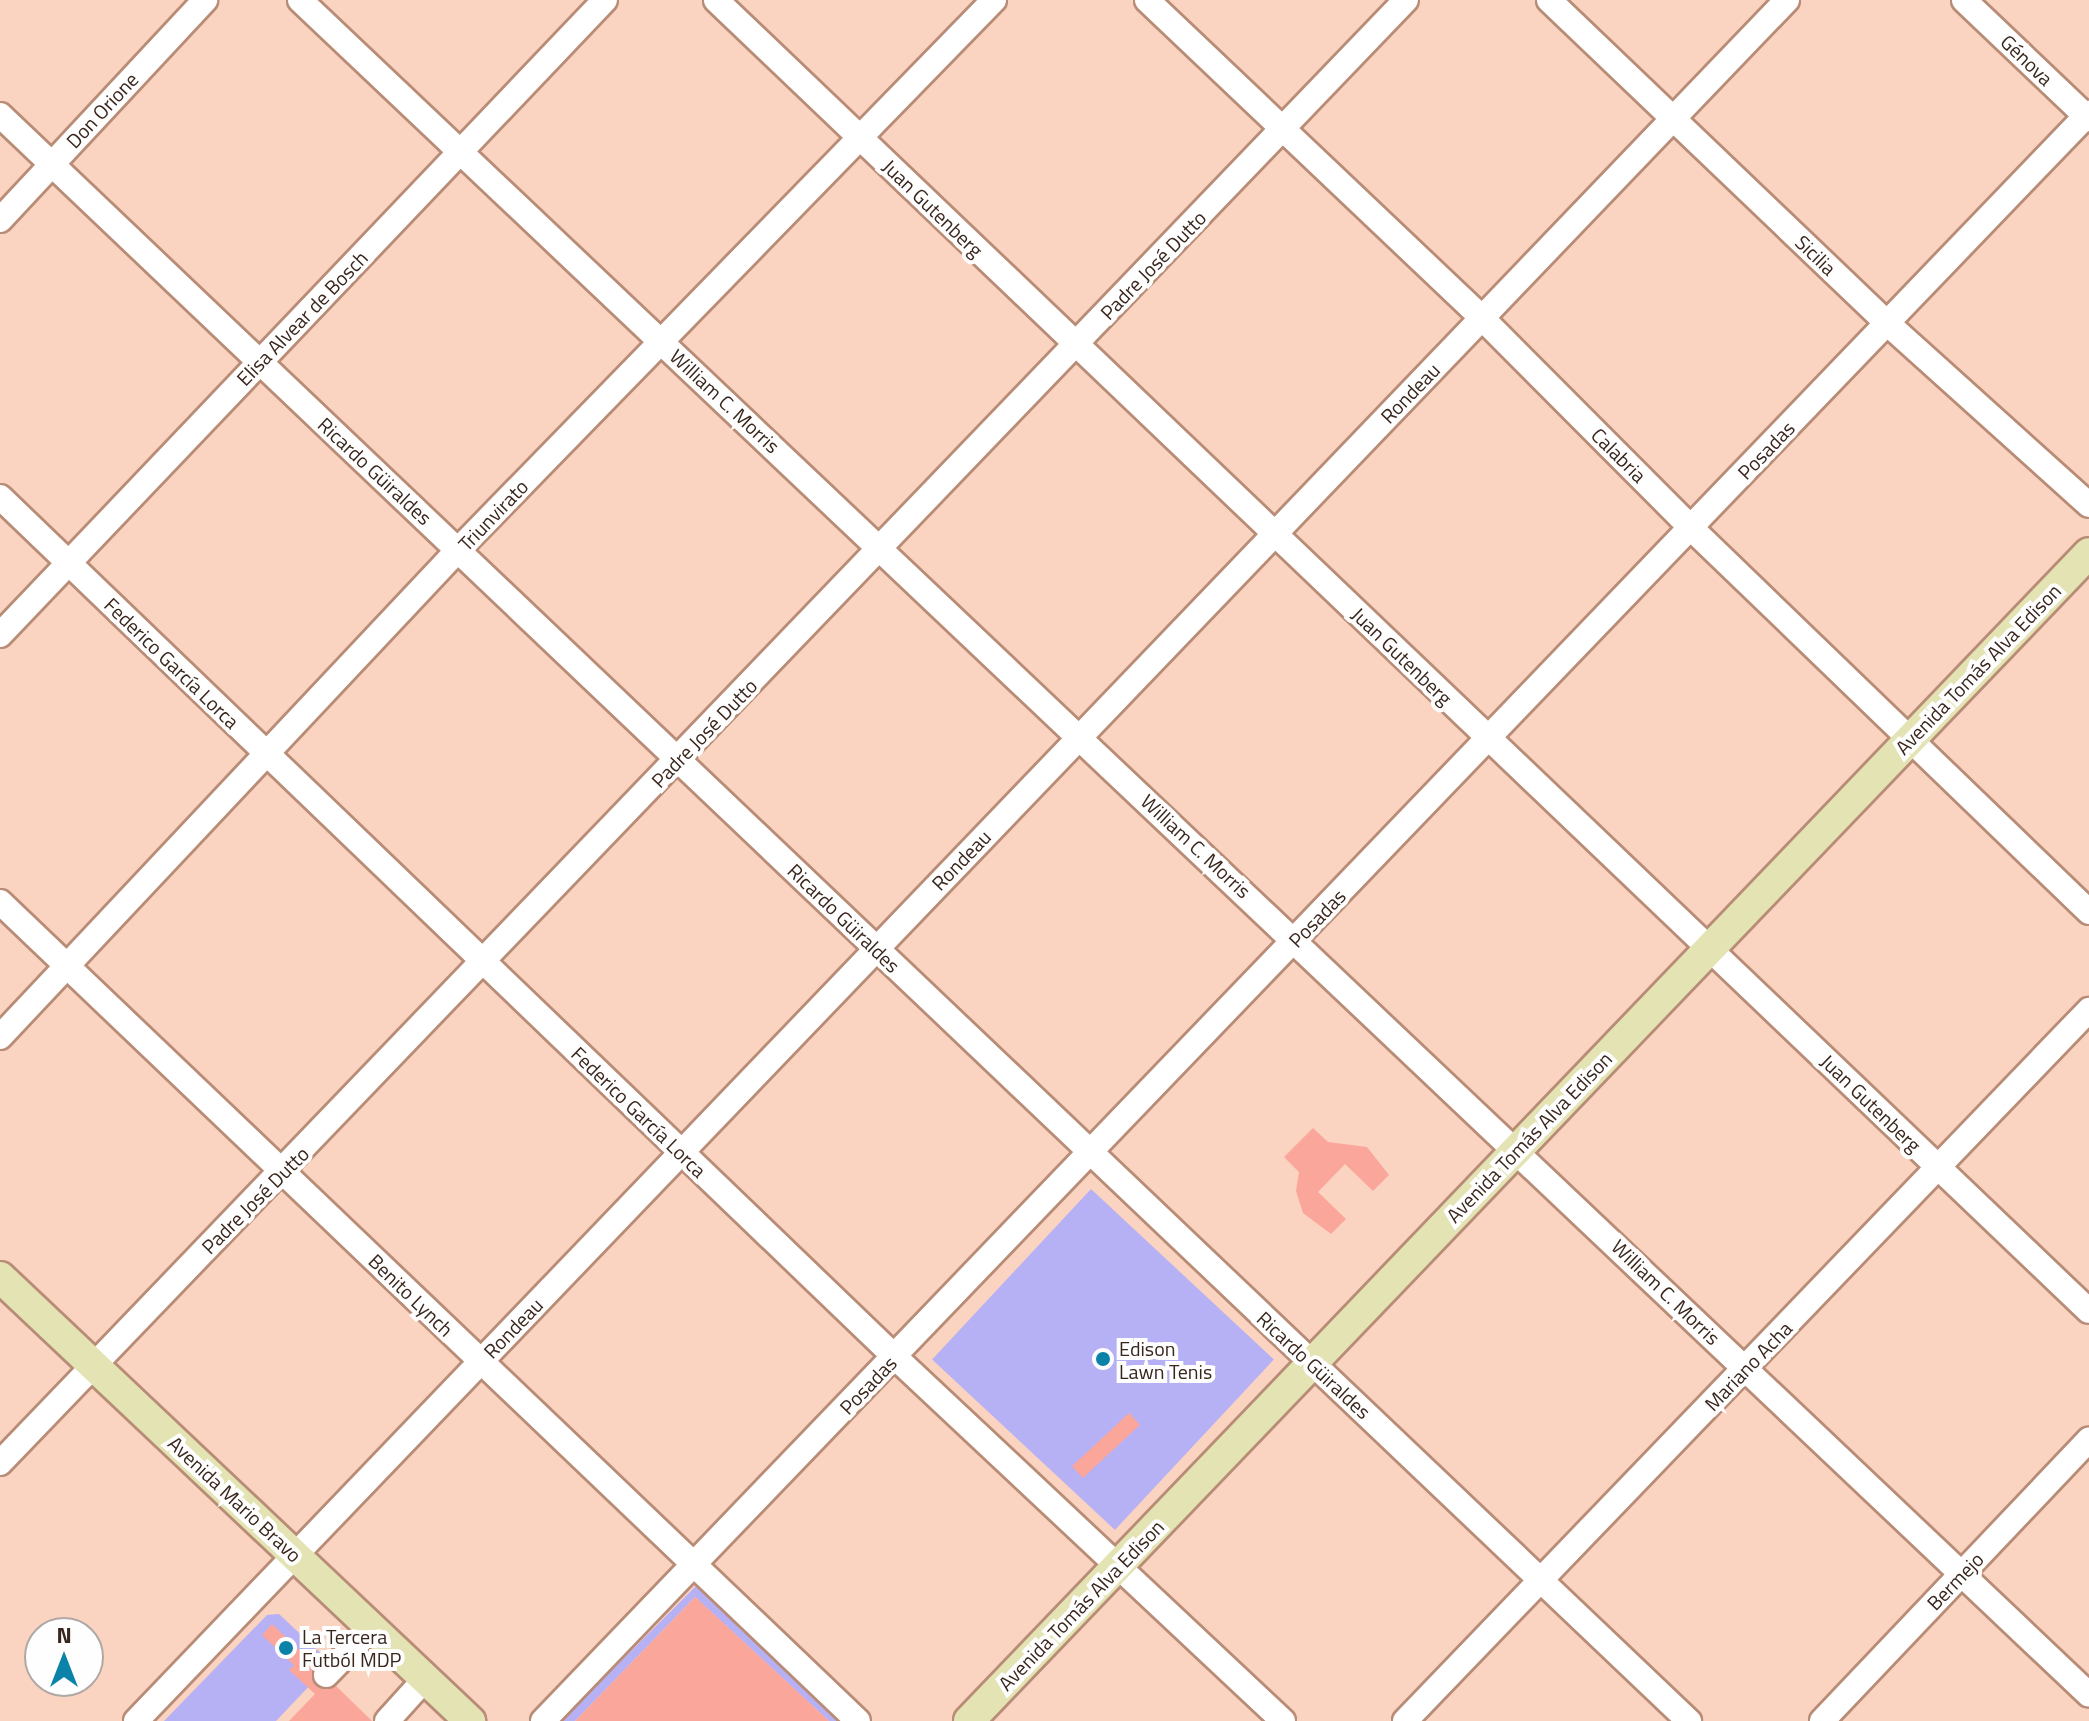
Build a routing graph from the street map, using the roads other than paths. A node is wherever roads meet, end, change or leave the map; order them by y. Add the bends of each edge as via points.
1 (205, 0) edge
2 (605, 0) edge
3 (716, 0) edge
4 (994, 0) edge
5 (1147, 0) edge
6 (1406, 0) edge
7 (1549, 0) edge
8 (1787, 0) edge
9 (1964, 0) edge
10 (301, 1) edge
11 (0, 115) edge
12 (2088, 116) edge
13 (1673, 119) junction
14 (1283, 129) junction
15 (860, 138) junction
16 (461, 151) junction
17 (52, 164) junction
18 (0, 220) edge
19 (1482, 318) junction
20 (1887, 323) junction
21 (662, 341) junction
22 (1076, 344) junction
23 (260, 362) junction
24 (0, 497) edge
25 (2089, 505) edge
26 (1691, 528) junction
27 (1275, 534) junction
28 (881, 548) junction
29 (458, 550) junction
30 (2089, 553) edge
31 (68, 563) junction
32 (0, 635) edge
33 (1080, 736) junction
34 (1489, 738) junction
35 (1909, 740) junction
36 (269, 756) junction
37 (678, 760) junction
38 (0, 902) edge
39 (2089, 912) edge
40 (1296, 940) junction
41 (877, 949) junction
42 (1709, 949) junction
43 (484, 963) junction
44 (68, 967) junction
45 (2089, 1010) edge
46 (0, 1037) edge
47 (1517, 1149) junction
48 (681, 1152) junction
49 (1090, 1153) junction
50 (1940, 1169) junction
51 (283, 1173) junction
52 (0, 1277) edge
53 (2089, 1311) edge
54 (895, 1357) junction
55 (481, 1361) junction
56 (1312, 1363) junction
57 (92, 1364) junction
58 (1746, 1368) junction
59 (2089, 1440) edge
60 (0, 1463) edge
61 (295, 1556) junction
62 (693, 1567) junction
63 (1117, 1567) junction
64 (1962, 1574) junction
65 (1541, 1579) junction
66 (372, 1628) junction
67 (326, 1675) dead end
68 (425, 1679) junction
69 (2089, 1695) edge
70 (136, 1721) edge
71 (387, 1721) edge
72 (470, 1721) edge
73 (543, 1721) edge
74 (858, 1721) edge
75 (969, 1721) edge
76 (1283, 1721) edge
77 (1405, 1721) edge
78 (1689, 1721) edge
79 (1822, 1721) edge

1 - 17 street, Don Orione
2 - 16 street, Elisa Alvear de Bosch
3 - 15 street, Juan Gutenberg
4 - 15 street, Triunvirato
5 - 14 street, Calabria
6 - 14 street, Padre José Dutto
7 - 13 street, Sicilia
8 - 13 street, Rondeau
9 - 12 street, Génova
10 - 16 street, William C. Morris
11 - 17 street, Ricardo Güiraldes
12 - 20 street, Posadas
13 - 19 street, Rondeau
13 - 20 street, Sicilia
14 - 19 street, Calabria
14 - 22 street, Padre José Dutto
15 - 21 street, Triunvirato
15 - 22 street, Juan Gutenberg
16 - 21 street, William C. Morris
16 - 23 street, Elisa Alvear de Bosch
17 - 18 street, Don Orione
17 - 23 street, Ricardo Güiraldes
19 - 26 street, Calabria
19 - 27 street, Rondeau
20 - 25 street, Sicilia
20 - 26 street, Posadas
21 - 28 street, William C. Morris
21 - 29 street, Triunvirato
22 - 27 street, Juan Gutenberg
22 - 28 street, Padre José Dutto
23 - 29 street, Ricardo Güiraldes
23 - 31 street, Elisa Alvear de Bosch
24 - 31 street, Federico García Lorca
26 - 34 street, Posadas
26 - 35 street, Calabria
27 - 33 street, Rondeau
27 - 34 street, Juan Gutenberg
28 - 33 street, William C. Morris
28 - 37 street, Padre José Dutto
29 - 36 street, Triunvirato
29 - 37 street, Ricardo Güiraldes
30 - 35 main road, Avenida Tomás Alva Edison
31 - 32 street, Elisa Alvear de Bosch
31 - 36 street, Federico García Lorca
33 - 40 street, William C. Morris
33 - 41 street, Rondeau
34 - 40 street, Posadas
34 - 42 street, Juan Gutenberg
35 - 39 street, Calabria
35 - 42 main road, Avenida Tomás Alva Edison
36 - 43 street, Federico García Lorca
36 - 44 street, Triunvirato
37 - 41 street, Ricardo Güiraldes
37 - 43 street, Padre José Dutto
38 - 44 street, Benito Lynch
40 - 47 street, William C. Morris
40 - 49 street, Posadas
41 - 48 street, Rondeau
41 - 49 street, Ricardo Güiraldes
42 - 47 main road, Avenida Tomás Alva Edison
42 - 50 street, Juan Gutenberg
43 - 48 street, Federico García Lorca
43 - 51 street, Padre José Dutto
44 - 46 street, Triunvirato
44 - 51 street, Benito Lynch
45 - 50 street, Mariano Acha
47 - 56 main road, Avenida Tomás Alva Edison
47 - 58 street, William C. Morris
48 - 54 street, Federico García Lorca
48 - 55 street, Rondeau
49 - 54 street, Posadas
49 - 56 street, Ricardo Güiraldes
50 - 53 street, Juan Gutenberg
50 - 58 street, Mariano Acha
51 - 55 street, Benito Lynch
51 - 57 street, Padre José Dutto
52 - 57 main road, Avenida Mario Bravo
54 - 62 street, Posadas
54 - 63 street, Federico García Lorca
55 - 61 street, Rondeau
55 - 62 street, Benito Lynch
56 - 63 main road, Avenida Tomás Alva Edison
56 - 65 street, Ricardo Güiraldes
57 - 60 street, Padre José Dutto
57 - 61 main road, Avenida Mario Bravo
58 - 64 street, William C. Morris
58 - 65 street, Mariano Acha
59 - 64 street, Bermejo
61 - 66 main road, Avenida Mario Bravo
61 - 70 street, Rondeau
62 - 73 street, Posadas
62 - 74 street, Benito Lynch
63 - 75 main road, Avenida Tomás Alva Edison
63 - 76 street, Federico García Lorca
64 - 69 street, William C. Morris
64 - 79 street, Bermejo
65 - 77 street, Mariano Acha
65 - 78 street, Ricardo Güiraldes
66 - 67 street
66 - 68 main road, Avenida Mario Bravo
68 - 71 street
68 - 72 main road, Avenida Mario Bravo

